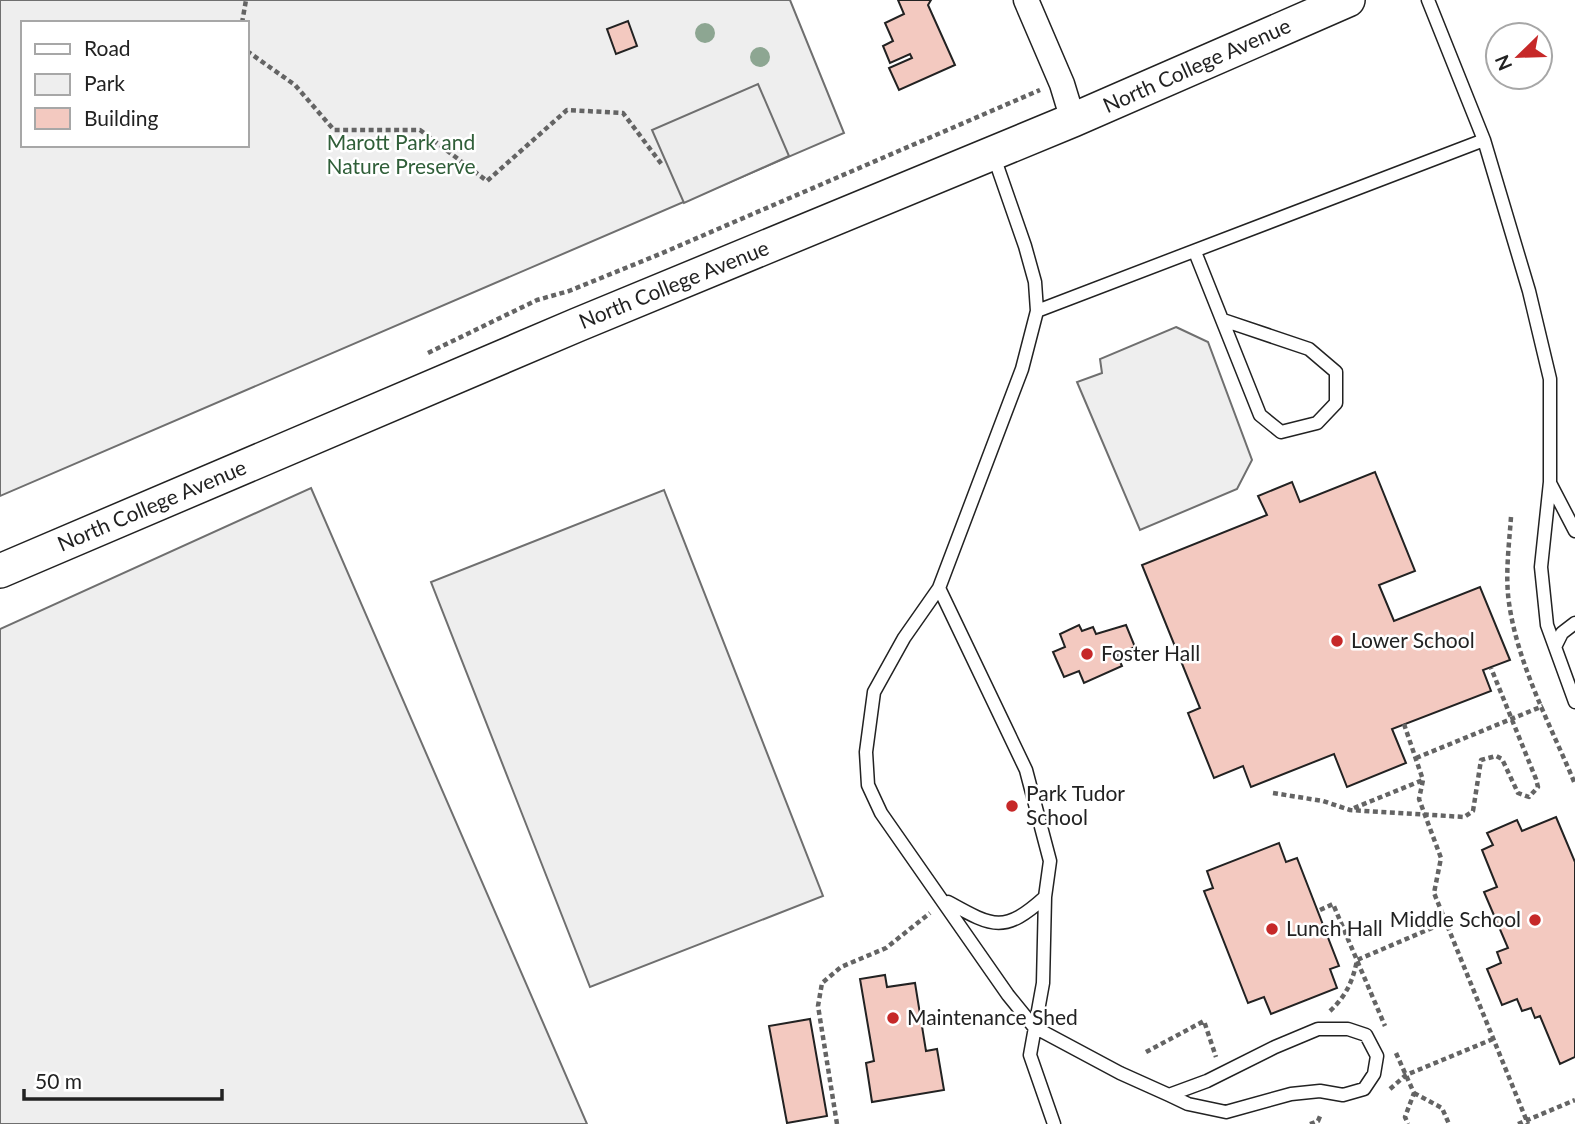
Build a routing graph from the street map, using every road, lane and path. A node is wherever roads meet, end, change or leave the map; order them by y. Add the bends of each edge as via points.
1 (246, 0) edge
2 (1026, 0) edge
3 (1348, 0) edge
4 (1428, 0) edge
5 (242, 21) edge
6 (248, 52) edge
7 (1073, 120) junction
8 (1484, 140) junction
9 (993, 154) junction
10 (663, 166) dead end
11 (1195, 252) junction
12 (1037, 310) junction
13 (1223, 320) junction
14 (1550, 482) junction
15 (1511, 517) dead end
16 (1575, 530) edge
17 (0, 571) edge
18 (939, 588) junction
19 (1575, 623) edge
20 (1555, 647) junction
21 (1490, 667) dead end
22 (1575, 702) edge
23 (1543, 706) junction
24 (1512, 719) junction
25 (1404, 724) dead end
26 (1416, 758) junction
27 (1423, 780) junction
28 (1575, 784) edge
29 (1273, 793) dead end
30 (1350, 810) junction
31 (1425, 814) junction
32 (1045, 897) junction
33 (945, 901) junction
34 (1320, 910) dead end
35 (1446, 922) junction
36 (1357, 960) junction
37 (1324, 1016) dead end
38 (1034, 1027) junction
39 (1390, 1037) dead end
40 (1395, 1050) dead end
41 (1146, 1052) dead end
42 (1225, 1052) dead end
43 (1414, 1093) junction
44 (1169, 1095) junction
45 (1575, 1100) edge
46 (1321, 1114) dead end
47 (1527, 1122) edge
48 (838, 1124) edge
49 (1054, 1124) edge
50 (1310, 1124) edge
51 (1408, 1124) edge
52 (1449, 1124) edge
53 (1518, 1124) edge

1 - 5 path
2 - 7 street
3 - 7 main road, North College Avenue
4 - 8 lane
6 - 10 path via 295,85 334,130 420,130 487,181 567,110 623,113
7 - 9 main road, North College Avenue
8 - 11 lane
8 - 14 lane via 1550,379
9 - 12 lane via 1031,270
9 - 17 main road, North College Avenue
11 - 12 lane
11 - 13 lane
12 - 18 lane via 1022,369
13 - 13 lane via 1260,415 1282,432 1317,423 1336,403 1336,373 1309,349
14 - 16 lane
14 - 20 lane via 1541,567 1547,625
15 - 23 path via 1509,603 1519,646
18 - 32 lane via 1026,770 1050,861
18 - 33 lane via 874,692 866,752 868,785 881,813
19 - 20 lane via 1562,633
20 - 22 lane
21 - 24 path
23 - 24 path
23 - 28 path
24 - 26 path
24 - 31 path via 1536,779 1538,787 1533,794 1518,793 1502,759 1486,757 1481,760 1473,811 1464,817
25 - 26 path
26 - 27 path
27 - 30 path
27 - 31 path via 1419,799
29 - 30 path
30 - 31 path
31 - 35 path via 1441,858 1434,894
32 - 33 lane via 1021,918 988,924
32 - 38 lane via 1043,983
33 - 38 lane via 1007,995
33 - 48 path via 886,948 841,967 822,983 818,1006
34 - 36 path via 1334,904
35 - 36 path
35 - 47 path
36 - 37 path via 1341,1000
36 - 39 path
38 - 44 lane
38 - 49 lane via 1030,1055
40 - 43 path
41 - 42 path via 1204,1021 1214,1057
43 - 51 path via 1405,1117
43 - 52 path via 1442,1108
44 - 44 lane via 1226,1112 1292,1094 1320,1091 1343,1095 1364,1089 1374,1074 1377,1056 1366,1035 1348,1029 1318,1029
45 - 47 path
46 - 50 path
47 - 53 path

